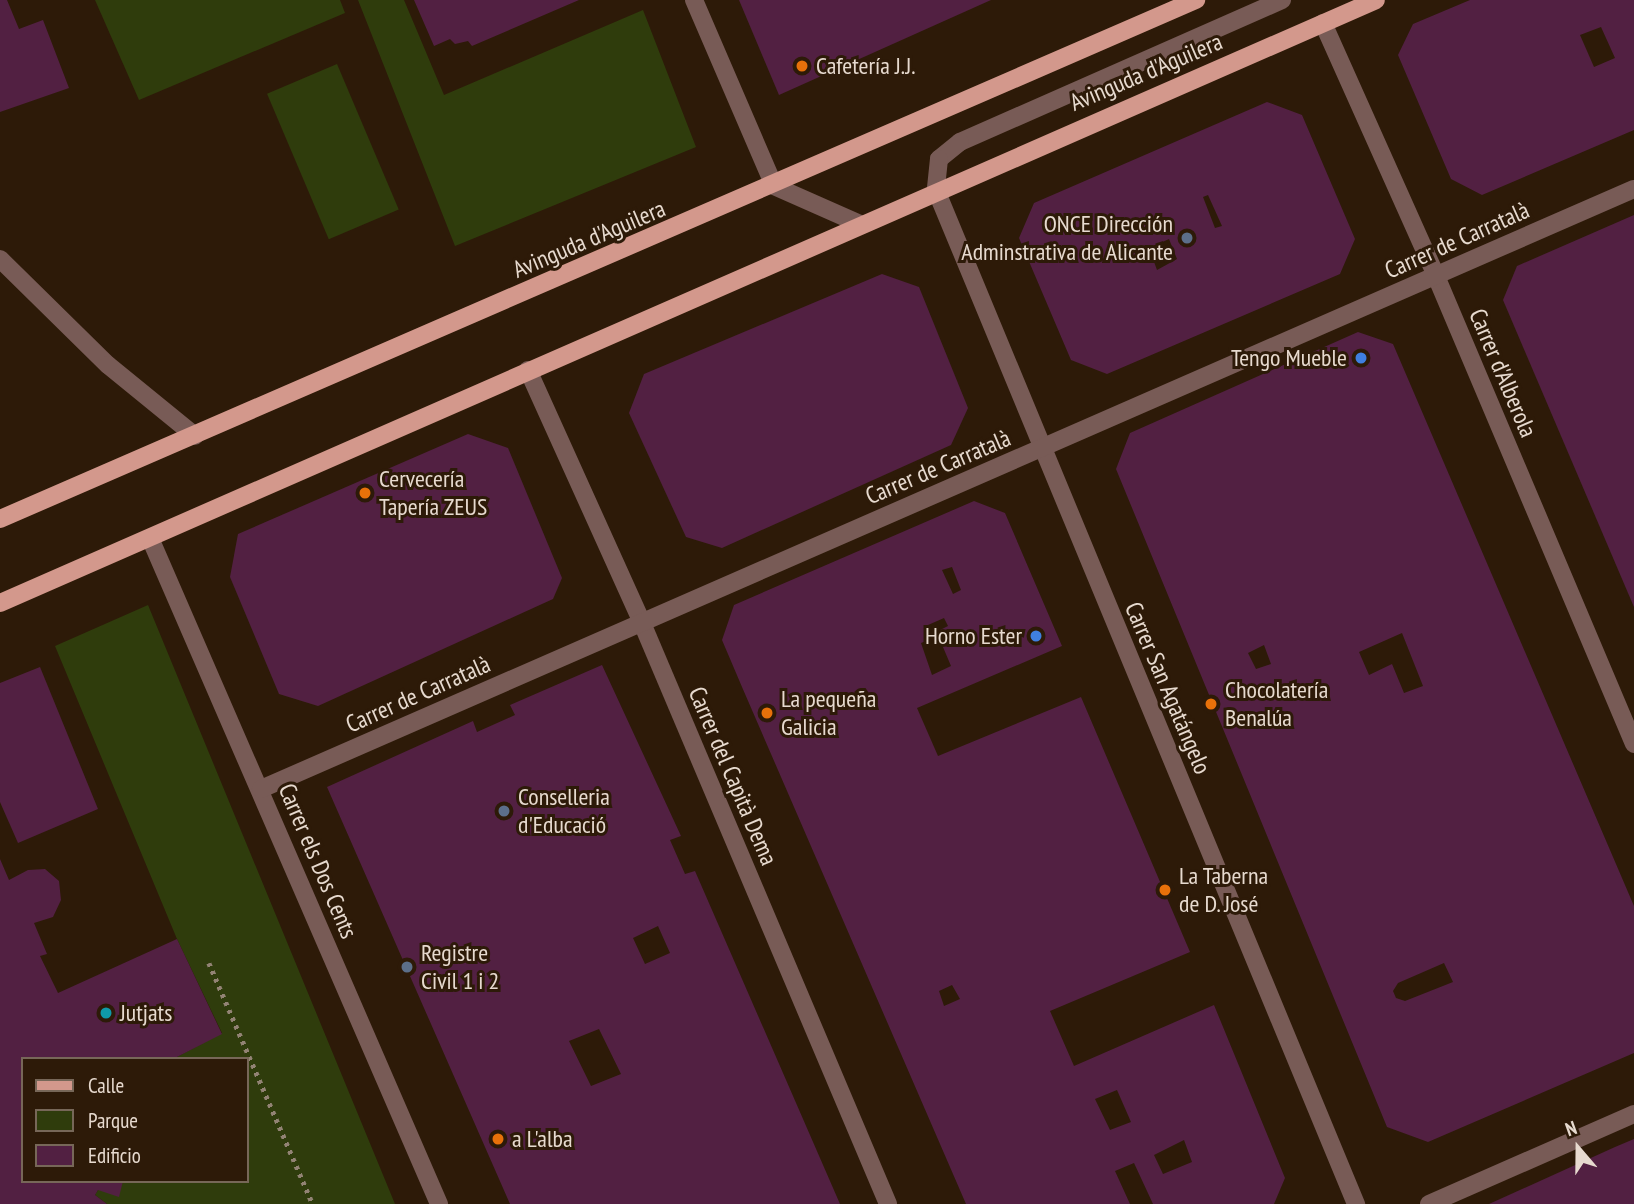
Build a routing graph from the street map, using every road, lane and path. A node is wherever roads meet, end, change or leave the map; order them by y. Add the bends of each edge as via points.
1 (694, 0) edge
2 (1196, 0) edge
3 (1282, 0) edge
4 (1376, 0) edge
5 (1323, 23) junction
6 (774, 186) junction
7 (1634, 189) edge
8 (936, 190) junction
9 (860, 224) junction
10 (0, 260) edge
11 (1436, 276) junction
12 (528, 370) junction
13 (195, 436) junction
14 (1041, 449) junction
15 (0, 519) edge
16 (150, 538) junction
17 (0, 603) edge
18 (642, 623) junction
19 (1634, 744) edge
20 (261, 789) junction
21 (209, 963) dead end
22 (1634, 1114) edge
23 (313, 1204) edge
24 (439, 1204) edge
25 (888, 1204) edge
26 (1356, 1204) edge
27 (1429, 1204) edge

1 - 6 street
2 - 6 main road, Avinguda d'Aguilera
3 - 8 street, Avinguda d'Aguilera via 960,142 939,159
4 - 5 main road, Avinguda d'Aguilera
5 - 8 main road, Avinguda d'Aguilera
5 - 11 street, Carrer d'Alberola
6 - 9 street
6 - 13 main road, Avinguda d'Aguilera
7 - 11 street, Carrer de Carratalà
8 - 9 main road, Avinguda d'Aguilera
8 - 14 street, Carrer San Agatángelo
9 - 12 main road, Avinguda d'Aguilera
10 - 13 street via 108,365
11 - 14 street, Carrer de Carratalà
11 - 19 street, Carrer d'Alberola
12 - 16 main road, Avinguda d'Aguilera
12 - 18 street, Carrer del Capità Dema
13 - 15 main road, Avinguda d'Aguilera
14 - 18 street, Carrer de Carratalà
14 - 26 street, Carrer San Agatángelo
16 - 17 main road, Avinguda d'Aguilera
16 - 20 street, Carrer els Dos Cents
18 - 20 street, Carrer de Carratalà
18 - 25 street, Carrer del Capità Dema
20 - 24 street, Carrer els Dos Cents
21 - 23 path
22 - 27 street

